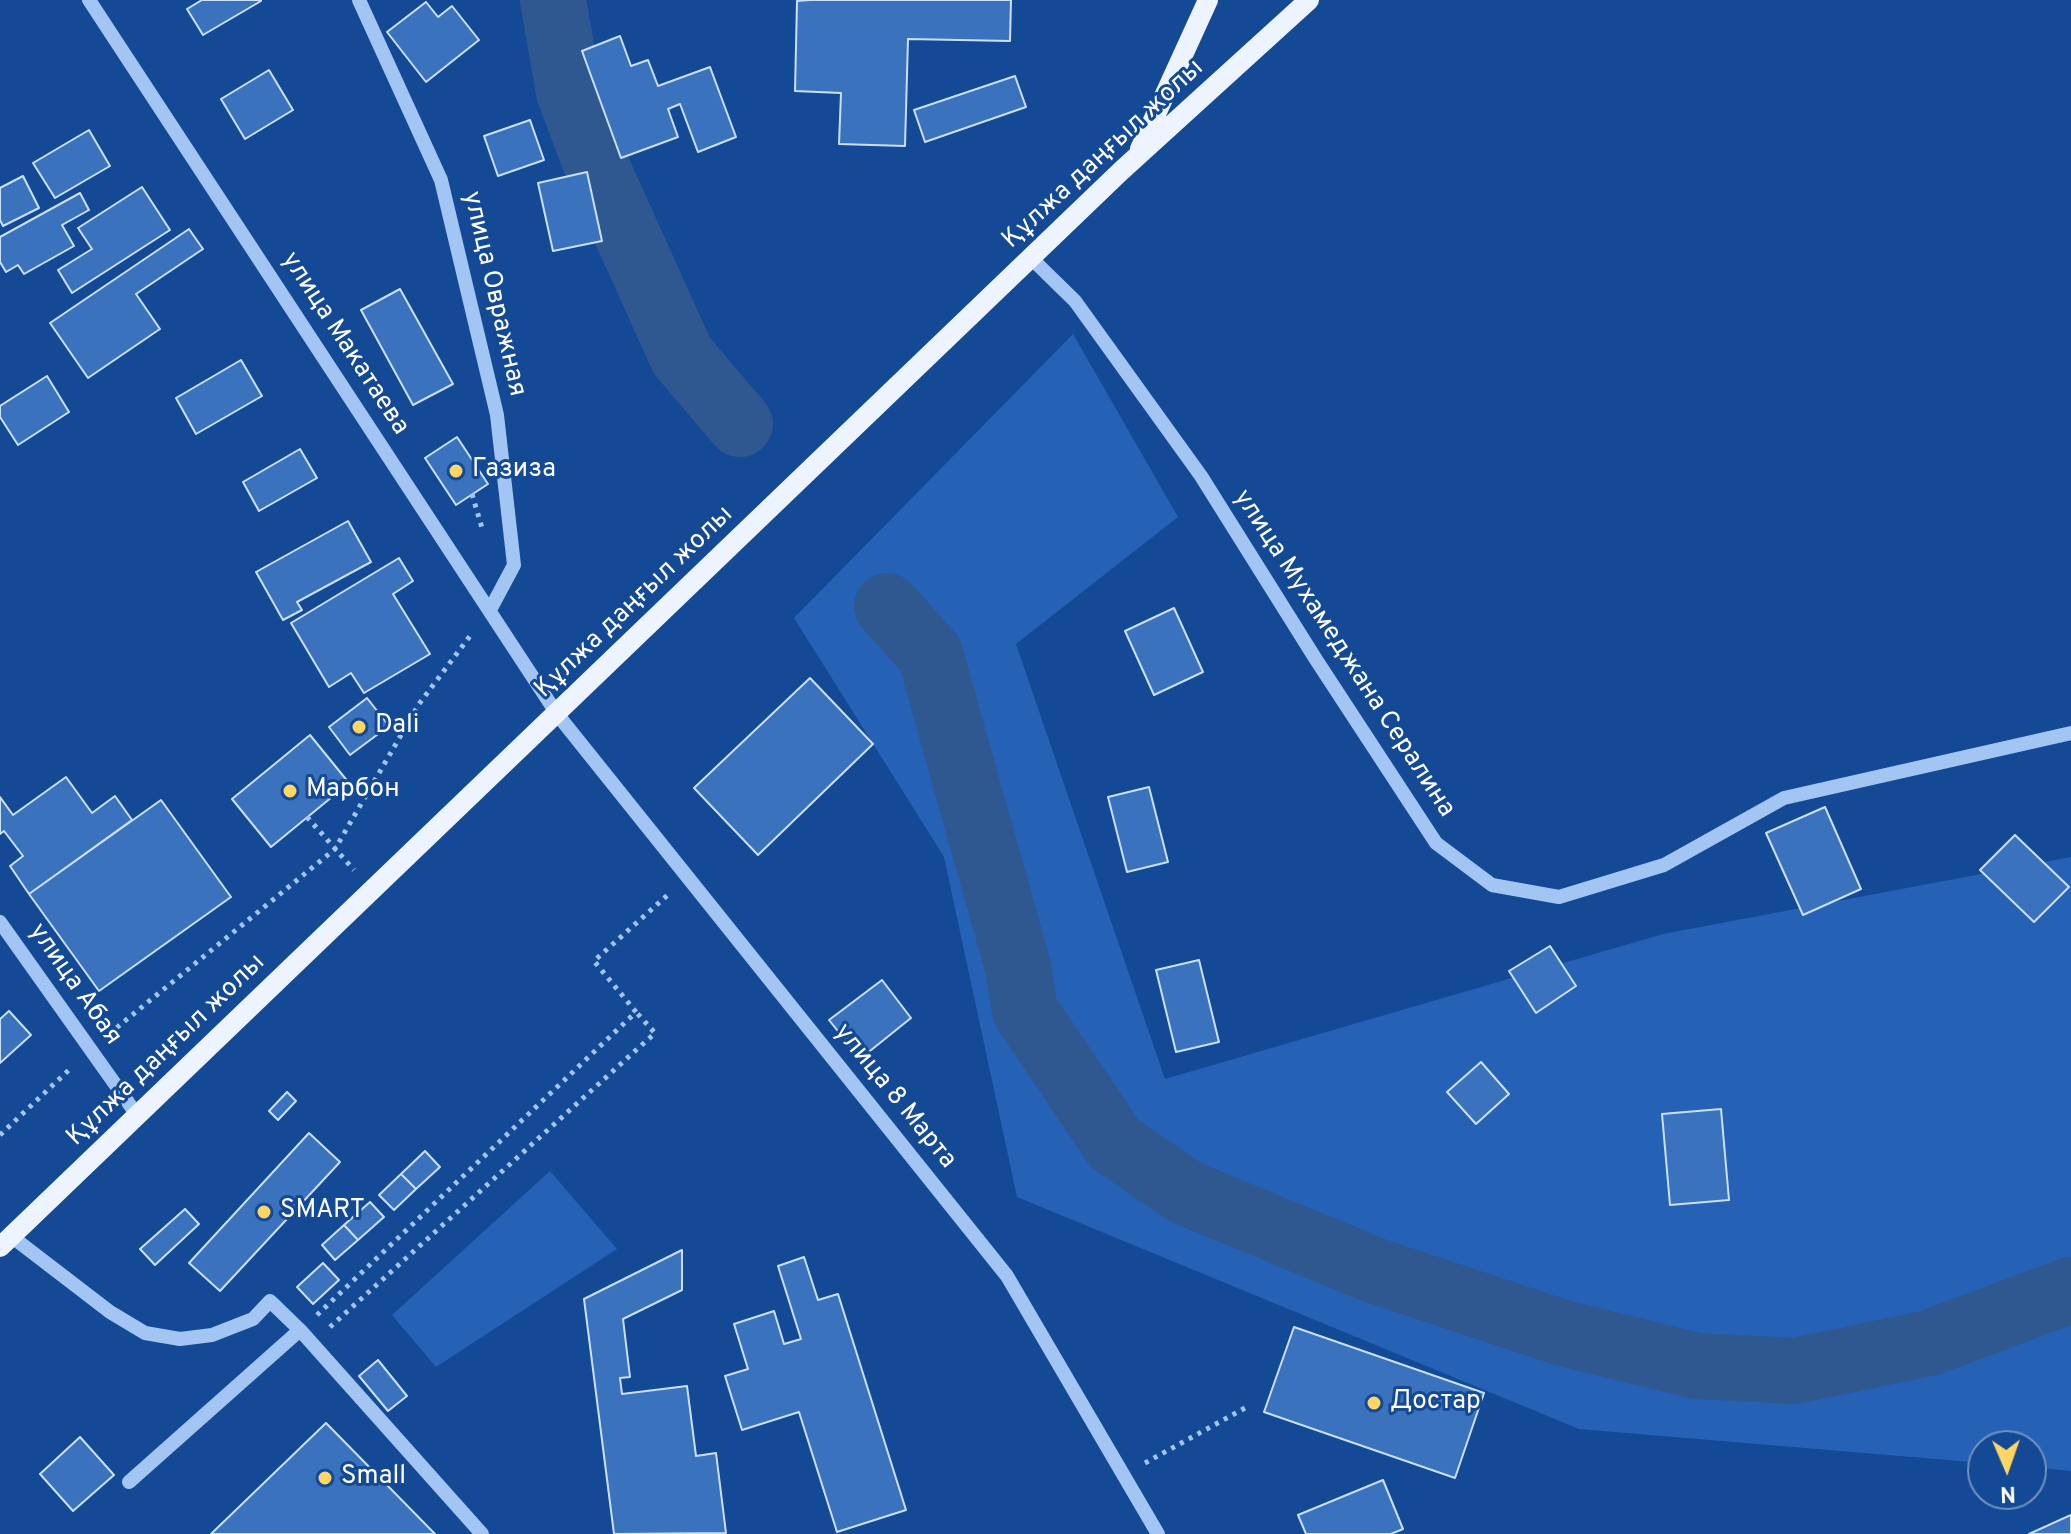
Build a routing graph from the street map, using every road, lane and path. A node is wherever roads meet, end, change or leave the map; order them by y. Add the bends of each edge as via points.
1 (89, 0) edge
2 (359, 0) edge
3 (1208, 0) edge
4 (1309, 0) edge
5 (1137, 156) junction
6 (1031, 258) junction
7 (472, 494) dead end
8 (459, 562) junction
9 (490, 610) junction
10 (557, 714) junction
11 (2071, 733) edge
12 (307, 817) dead end
13 (335, 849) junction
14 (372, 891) junction
15 (654, 908) dead end
16 (0, 922) edge
17 (636, 1012) junction
18 (90, 1049) junction
19 (137, 1115) junction
20 (0, 1135) edge
21 (6, 1242) edge
22 (300, 1330) junction
23 (312, 1343) junction
24 (1245, 1408) dead end
25 (1123, 1475) junction
26 (129, 1482) dead end
27 (482, 1534) edge
28 (1158, 1534) edge

1 - 8 street, улица Макатаева
2 - 9 street, улица Овражная via 441,180 497,415 514,565
3 - 5 main road
4 - 5 main road, Құлжа даңғыл жолы
5 - 6 main road, Құлжа даңғыл жолы
6 - 10 main road, Құлжа даңғыл жолы
6 - 11 street, улица Мухамеджана Сералина via 1075,301 1201,476 1436,843 1492,885 1559,897 1664,865 1784,798
7 - 8 path via 486,542
8 - 9 street, улица Макатаева
9 - 10 street, улица Макатаева
9 - 13 path via 419,704
10 - 14 main road, Құлжа даңғыл жолы
10 - 25 street, улица 8 Марта via 1007,1276
12 - 13 path
13 - 14 path
13 - 18 path
14 - 19 main road, Құлжа даңғыл жолы
15 - 17 path via 594,961
16 - 18 street, улица Абая
17 - 22 path
17 - 23 path via 655,1033
18 - 19 street, улица Абая
18 - 20 path
19 - 21 main road, Құлжа даңғыл жолы
21 - 22 street via 145,1333 180,1339 212,1335 253,1319 270,1301
22 - 23 street
22 - 26 street
23 - 27 street
24 - 25 path
25 - 28 street, улица 8 Марта

